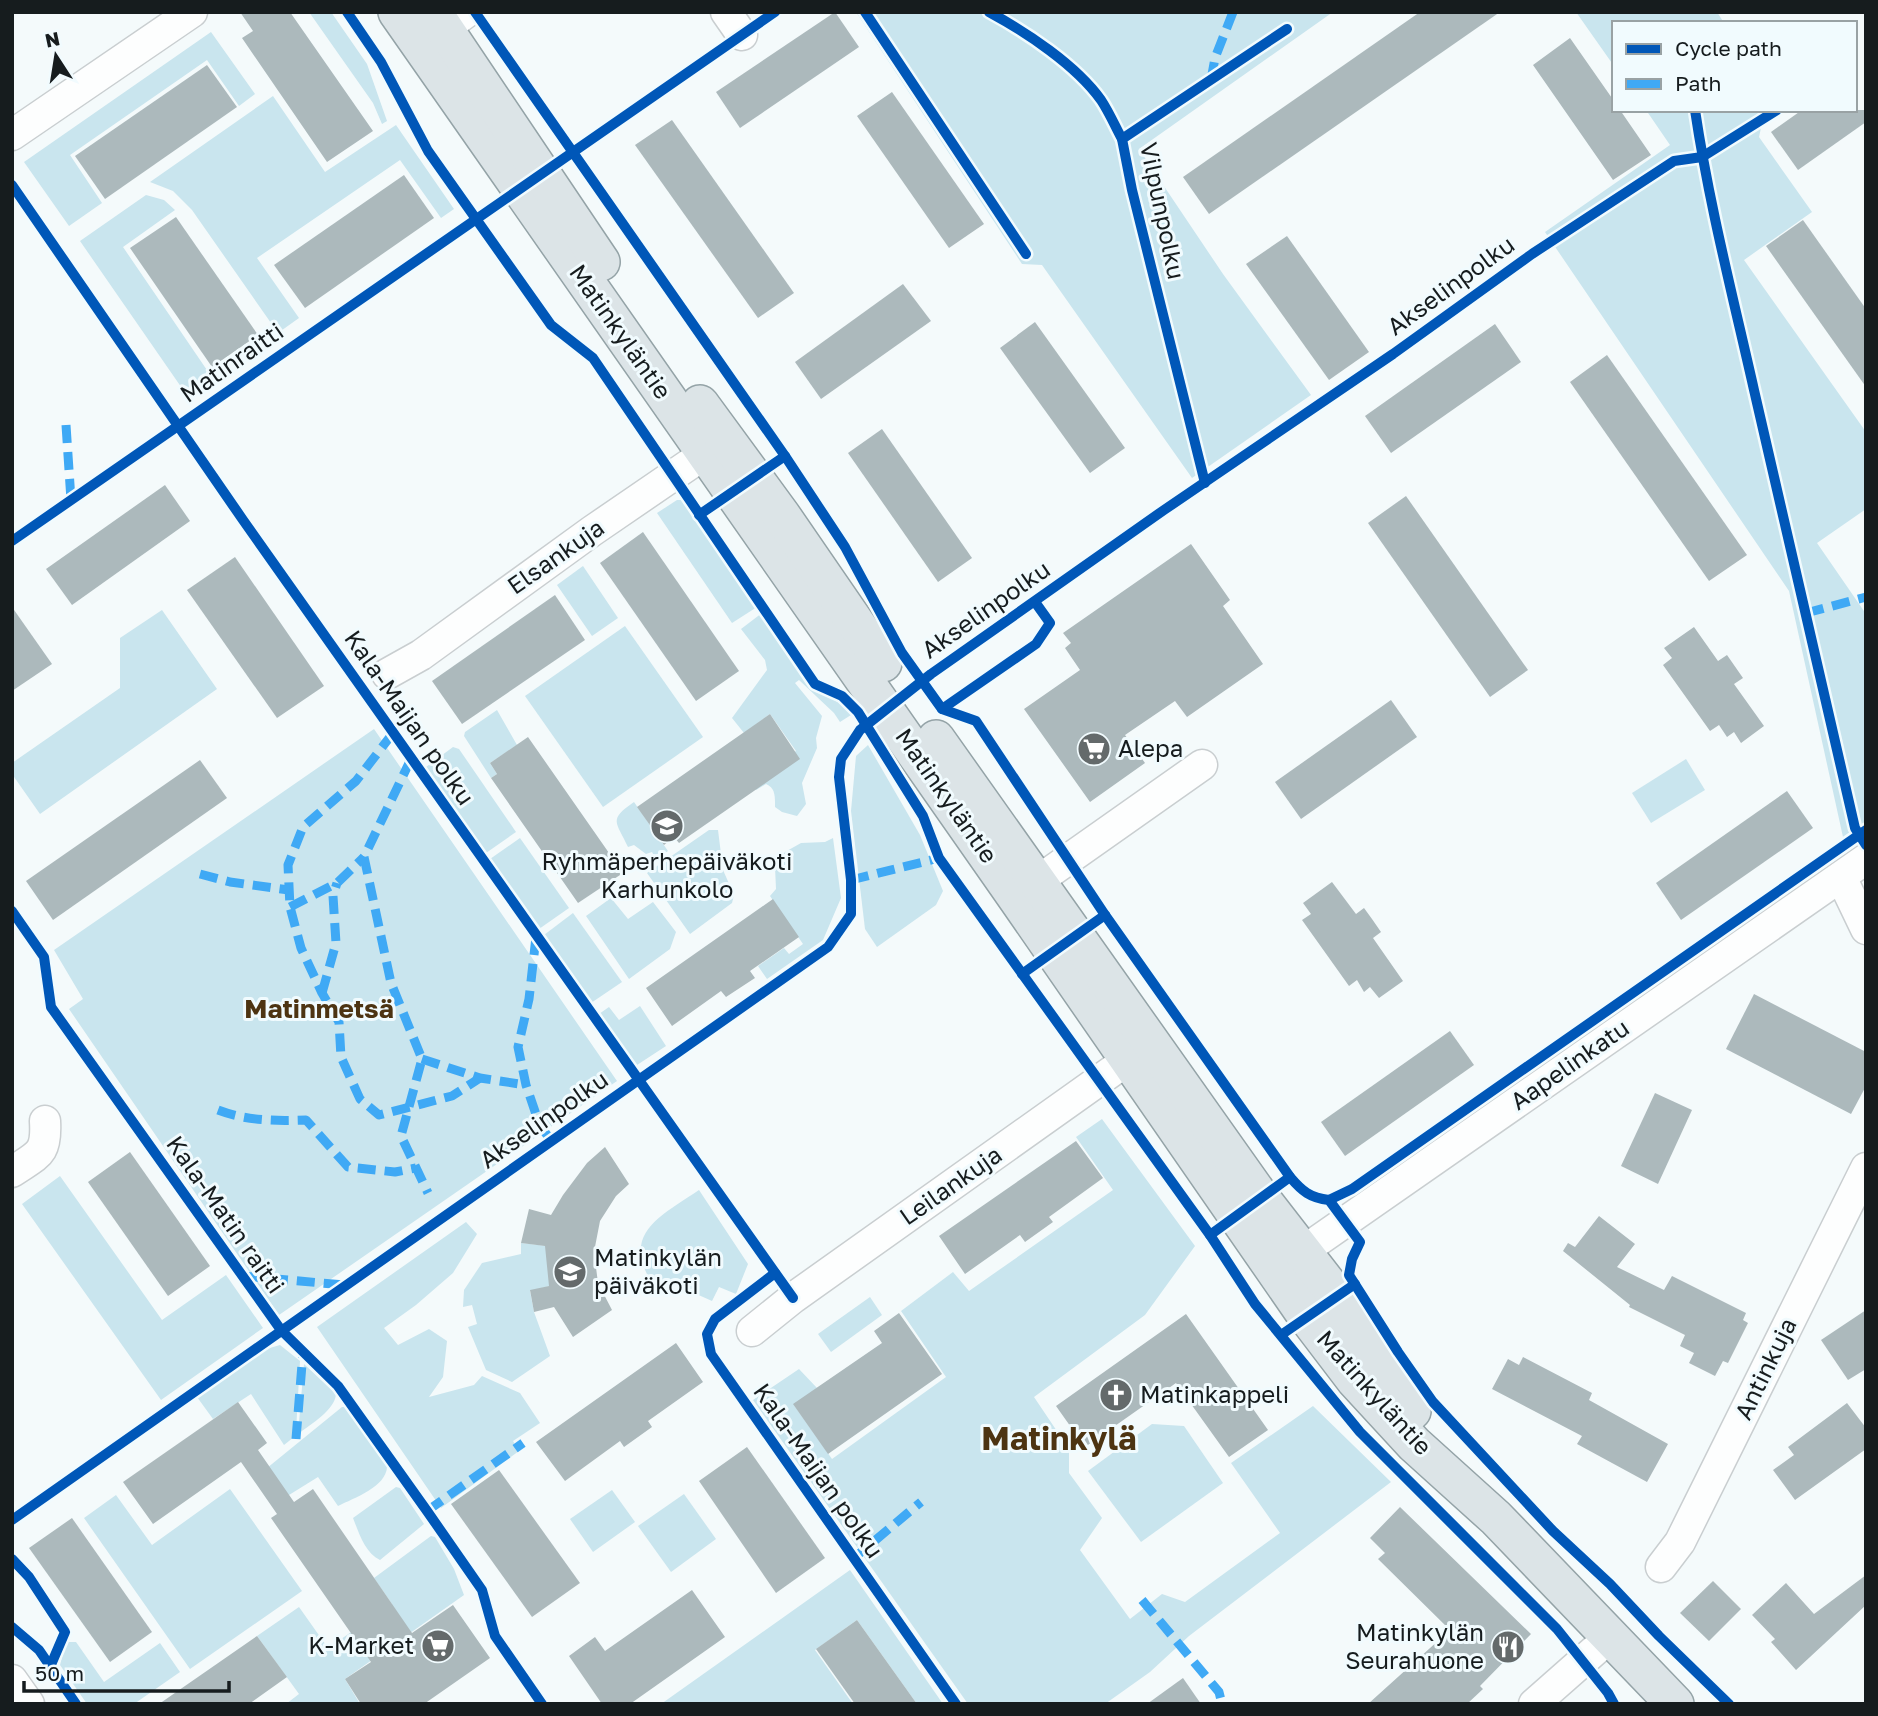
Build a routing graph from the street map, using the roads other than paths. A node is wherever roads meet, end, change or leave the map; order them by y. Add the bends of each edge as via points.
1 (192, 12) edge
2 (397, 12) edge
3 (441, 24) edge
4 (12, 135) edge
5 (715, 447) junction
6 (387, 674) dead end
7 (1202, 765) dead end
8 (1866, 859) edge
9 (1840, 877) junction
10 (1027, 889) junction
11 (1866, 929) edge
12 (1140, 1051) junction
13 (45, 1121) dead end
14 (1866, 1168) edge
15 (12, 1172) edge
16 (1289, 1261) junction
17 (752, 1332) dead end
18 (1661, 1567) dead end
19 (1610, 1637) junction
20 (12, 1680) edge
21 (29, 1704) edge
22 (1534, 1704) edge
23 (1675, 1704) edge

1 - 4 street
2 - 3 main road, Matinkyläntie
3 - 5 main road, Matinkyläntie via 522,167 639,318
5 - 6 street, Elsankuja
5 - 10 main road, Matinkyläntie via 782,516 885,666
7 - 10 street
8 - 9 street, Aapelinkatu
9 - 11 street
9 - 16 street, Aapelinkatu
10 - 12 main road, Matinkyläntie
12 - 16 main road, Matinkyläntie via 1261,1198
12 - 17 street, Leilankuja
13 - 15 street via 45,1146
14 - 18 street, Antinkuja via 1680,1542
16 - 19 main road, Matinkyläntie via 1337,1296 1378,1365 1469,1492
19 - 22 street
19 - 23 main road, Matinkyläntie
20 - 21 street

